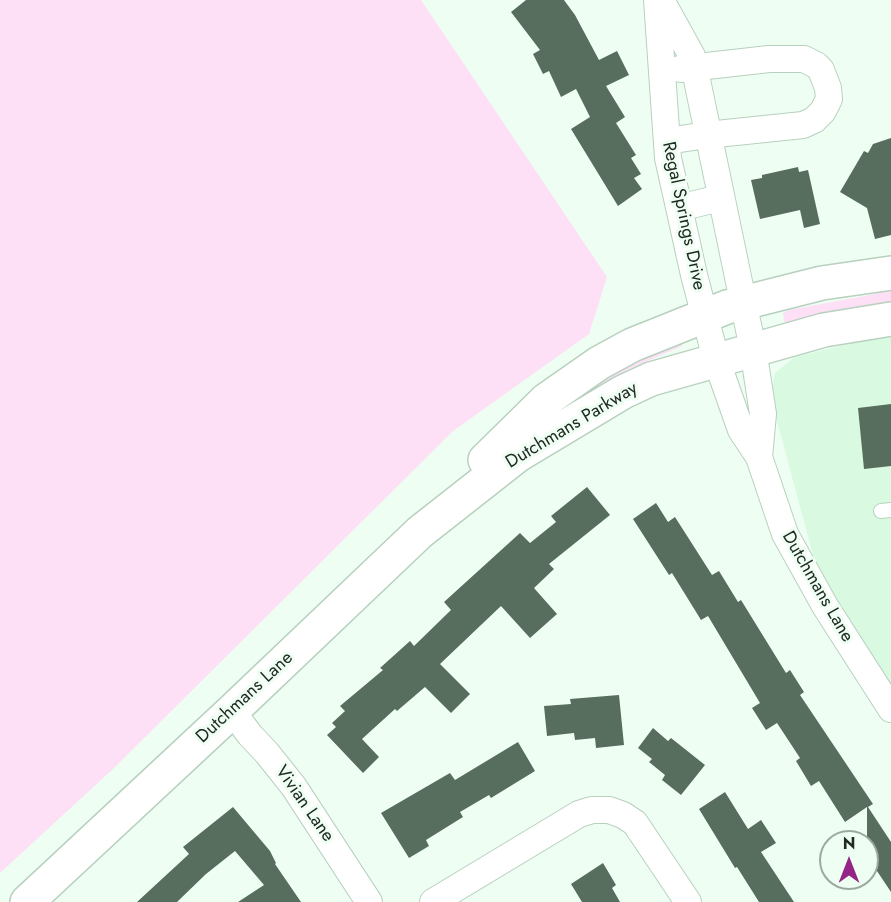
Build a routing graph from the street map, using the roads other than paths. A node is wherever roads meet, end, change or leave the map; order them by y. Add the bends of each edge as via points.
1 (659, 0) edge
2 (695, 68) junction
3 (661, 71) junction
4 (707, 135) junction
5 (667, 141) junction
6 (720, 198) junction
7 (679, 208) junction
8 (891, 273) edge
9 (744, 303) junction
10 (704, 316) junction
11 (891, 319) edge
12 (753, 349) junction
13 (716, 359) junction
14 (759, 456) junction
15 (465, 496) junction
16 (891, 709) edge
17 (232, 711) junction
18 (27, 902) edge
19 (369, 902) edge
20 (433, 902) edge
21 (688, 902) edge

1 - 2 street, Regal Springs Drive
1 - 3 street, Regal Springs Drive
2 - 3 street
2 - 4 street, Regal Springs Drive
2 - 4 street via 804,59 821,70 828,88 823,111 803,125
3 - 5 street, Regal Springs Drive
4 - 5 street
4 - 6 street, Regal Springs Drive
5 - 7 street, Regal Springs Drive
6 - 7 street
6 - 9 street, Regal Springs Drive
7 - 10 street, Regal Springs Drive
8 - 9 main road, Dutchmans Parkway via 822,283
9 - 10 main road, Dutchmans Parkway
9 - 12 street, Regal Springs Drive
10 - 13 street, Regal Springs Drive
10 - 15 main road, Dutchmans Parkway via 632,345 546,400 486,458
11 - 12 main road, Dutchmans Parkway via 824,330
12 - 13 main road, Dutchmans Parkway
12 - 14 street, Dutchmans Lane via 763,414
13 - 14 street, Dutchmans Lane via 741,430
13 - 15 main road, Dutchmans Parkway via 623,392 518,455
14 - 16 street, Dutchmans Lane via 785,534 802,568
15 - 17 main road, Dutchmans Lane via 420,532
17 - 18 main road, Dutchmans Lane
17 - 19 street, Vivian Lane via 294,787
20 - 21 street via 579,814 592,810 609,810 635,823

